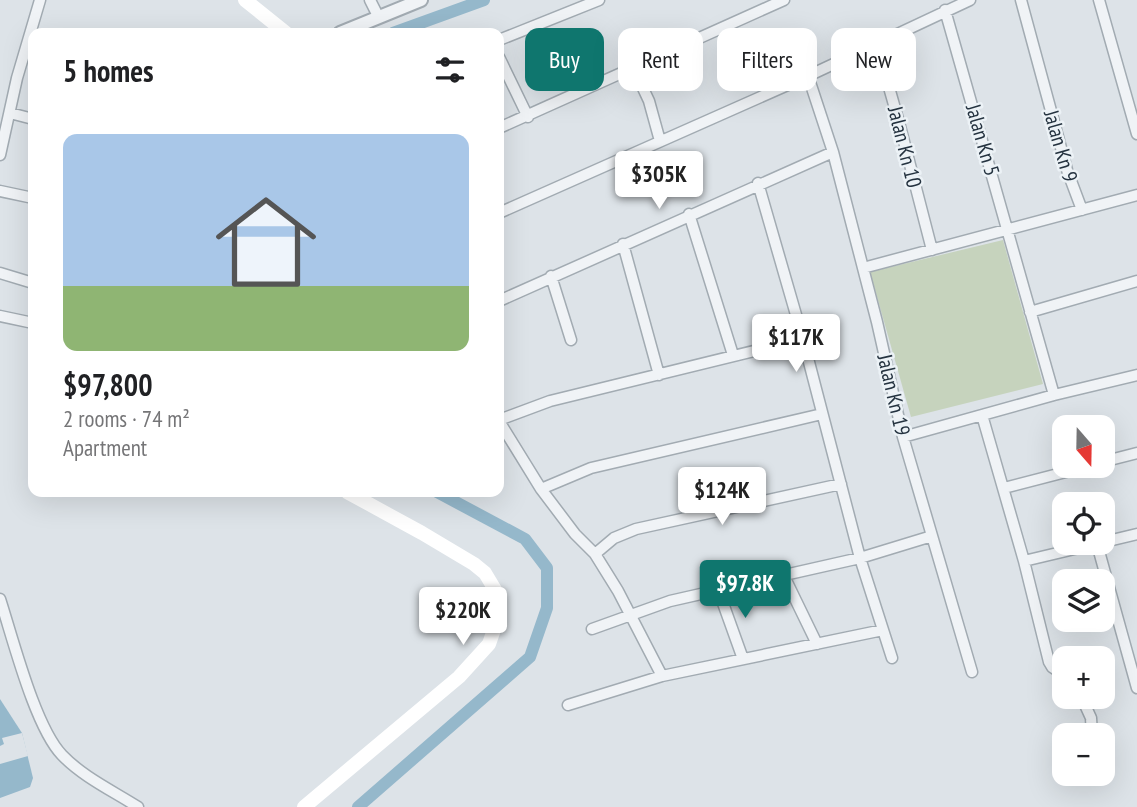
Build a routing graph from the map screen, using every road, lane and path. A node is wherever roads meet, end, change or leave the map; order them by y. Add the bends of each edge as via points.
1 (40, 0) edge
2 (245, 0) edge
3 (370, 0) edge
4 (421, 0) edge
5 (599, 0) edge
6 (784, 0) edge
7 (970, 0) edge
8 (1021, 0) edge
9 (1099, 0) edge
10 (945, 10) junction
11 (379, 16) junction
12 (31, 28) edge
13 (280, 28) edge
14 (351, 28) edge
15 (910, 28) edge
16 (28, 37) edge
17 (703, 37) edge
18 (504, 38) edge
19 (504, 68) edge
20 (618, 76) edge
21 (644, 91) edge
22 (774, 91) edge
23 (813, 91) edge
24 (890, 91) edge
25 (10, 113) junction
26 (28, 117) edge
27 (527, 117) junction
28 (504, 126) edge
29 (1137, 134) edge
30 (660, 141) junction
31 (832, 152) junction
32 (0, 155) edge
33 (758, 183) junction
34 (0, 191) edge
35 (1137, 195) edge
36 (28, 197) edge
37 (1082, 210) junction
38 (504, 211) edge
39 (689, 214) junction
40 (1009, 230) junction
41 (623, 244) junction
42 (932, 250) junction
43 (863, 268) junction
44 (0, 274) edge
45 (551, 276) junction
46 (1137, 281) edge
47 (28, 282) edge
48 (504, 298) edge
49 (1030, 312) junction
50 (0, 316) edge
51 (28, 322) edge
52 (803, 339) junction
53 (571, 340) dead end
54 (733, 355) junction
55 (659, 375) junction
56 (1137, 375) edge
57 (1054, 394) junction
58 (822, 414) junction
59 (982, 415) junction
60 (504, 419) edge
61 (504, 429) edge
62 (903, 437) junction
63 (1137, 453) edge
64 (1115, 459) edge
65 (1052, 476) edge
66 (841, 484) junction
67 (1004, 488) junction
68 (541, 489) junction
69 (356, 497) edge
70 (1137, 534) edge
71 (932, 536) junction
72 (1115, 540) edge
73 (595, 554) junction
74 (1052, 554) edge
75 (1100, 555) edge
76 (860, 558) junction
77 (1024, 561) junction
78 (784, 576) junction
79 (719, 592) junction
80 (0, 599) edge
81 (631, 615) junction
82 (592, 629) dead end
83 (883, 630) junction
84 (817, 644) junction
85 (892, 658) dead end
86 (743, 659) junction
87 (1052, 667) edge
88 (972, 672) dead end
89 (662, 676) junction
90 (1137, 688) edge
91 (568, 705) dead end
92 (138, 807) edge
93 (304, 807) edge

1 - 12 street
2 - 13 main road
3 - 11 street
4 - 11 street
5 - 18 street
6 - 17 street
7 - 10 street
8 - 37 street, Jalan Kn 9
9 - 29 street
10 - 15 street
10 - 40 street, Jalan Kn 5
11 - 14 street
16 - 25 street
19 - 27 street
20 - 27 street
21 - 30 street
22 - 30 street
23 - 31 street, Jalan Kn 19
24 - 42 street, Jalan Kn 10
25 - 26 street
25 - 32 street
27 - 28 street
30 - 38 street
31 - 33 street
31 - 43 street, Jalan Kn 19
33 - 39 street
33 - 52 street
34 - 36 street
35 - 37 street
37 - 40 street
39 - 41 street
39 - 54 street
40 - 42 street
40 - 49 street, Jalan Kn 5
41 - 45 street
41 - 55 street
42 - 43 street
43 - 62 street, Jalan Kn 19
44 - 47 street
45 - 48 street
45 - 53 street
46 - 49 street
49 - 57 street, Jalan Kn 5
50 - 51 street
52 - 54 street
52 - 58 street
54 - 55 street
55 - 60 street via 550,401
56 - 57 street
57 - 59 street
58 - 66 street
58 - 68 street via 590,468
59 - 62 street
59 - 67 street
61 - 68 street
62 - 71 street, Jalan Kn 19
63 - 64 street
65 - 67 street
66 - 73 street via 636,529 614,538
66 - 76 street
67 - 77 street
68 - 73 street
69 - 93 main road via 485,573 500,601 499,615 489,644 459,677
70 - 72 street
71 - 76 street
71 - 88 street, Jalan Kn 19
73 - 81 street
74 - 77 street
75 - 90 street
76 - 78 street
76 - 83 street
77 - 87 street
78 - 79 street
78 - 84 street
79 - 81 street via 670,601
79 - 86 street
80 - 92 street via 40,717 55,746 74,766
81 - 82 street
81 - 89 street
83 - 84 street
83 - 85 street
84 - 86 street
86 - 89 street
89 - 91 street

